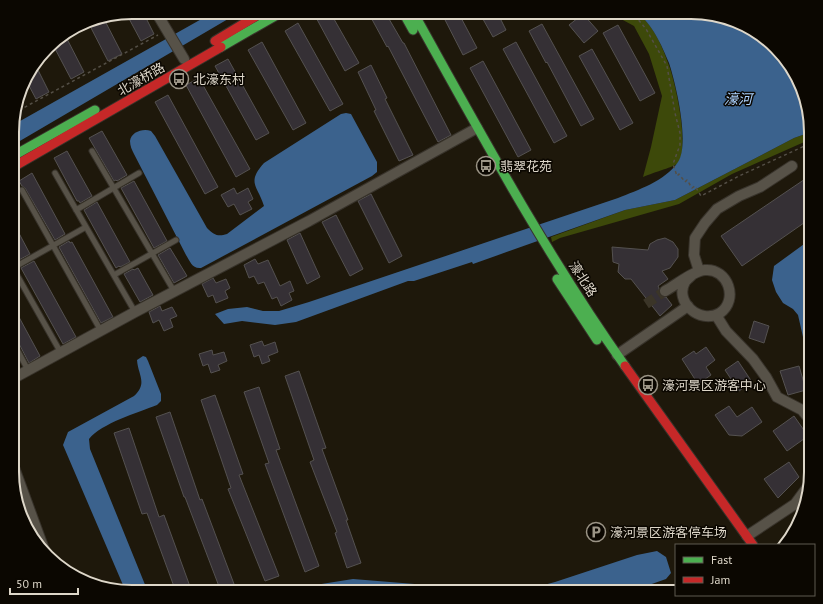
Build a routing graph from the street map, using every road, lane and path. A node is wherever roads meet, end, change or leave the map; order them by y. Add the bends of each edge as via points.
1 (160, 19) edge
2 (250, 19) edge
3 (270, 19) edge
4 (407, 19) edge
5 (417, 19) edge
6 (638, 19) edge
7 (168, 31) junction
8 (181, 55) junction
9 (22, 109) edge
10 (474, 130) junction
11 (804, 146) edge
12 (92, 151) dead end
13 (19, 152) edge
14 (19, 164) edge
15 (792, 166) dead end
16 (55, 173) dead end
17 (139, 173) dead end
18 (113, 188) junction
19 (22, 190) dead end
20 (508, 199) dead end
21 (76, 210) junction
22 (86, 226) junction
23 (176, 240) dead end
24 (53, 245) junction
25 (152, 253) junction
26 (19, 265) edge
27 (552, 271) dead end
28 (695, 273) junction
29 (114, 275) junction
30 (19, 279) edge
31 (665, 291) tunnel mouth
32 (174, 292) junction
33 (688, 306) junction
34 (135, 312) junction
35 (716, 315) junction
36 (101, 331) junction
37 (19, 353) edge
38 (61, 353) junction
39 (617, 355) junction
40 (28, 370) junction
41 (19, 375) edge
42 (804, 412) edge
43 (19, 481) edge
44 (801, 496) edge
45 (42, 540) edge
46 (745, 541) edge

1 - 7 street
2 - 8 street, 北濠桥路
3 - 14 street, 北濠桥路
4 - 10 street, 濠北路
5 - 10 street, 濠北路
6 - 11 path via 667,66 680,133 680,145 673,164 677,176 679,174 685,182 687,180 692,188 695,186 701,196
7 - 8 street
7 - 9 path
8 - 13 street, 北濠桥路
10 - 20 street, 濠北路
10 - 32 street
10 - 39 street, 濠北路
12 - 18 lane
15 - 28 street via 760,187 717,209 695,238
16 - 21 lane
17 - 18 lane
18 - 21 lane
18 - 25 lane
19 - 24 lane
21 - 22 lane
22 - 24 lane
22 - 29 lane
23 - 25 lane
24 - 26 lane
24 - 36 lane
25 - 29 lane
25 - 32 lane
27 - 46 street, 濠北路 via 584,322 656,424
28 - 31 street
28 - 33 street via 685,282 683,290
28 - 35 street via 715,271 722,275 728,285 728,304
29 - 34 lane
30 - 38 lane
32 - 34 street
33 - 35 street via 700,315
33 - 39 street
34 - 36 street
35 - 42 street via 726,331 758,365 777,397
36 - 38 street
37 - 40 lane
38 - 40 street
39 - 46 street, 濠北路
40 - 41 street
43 - 45 street
44 - 46 street via 795,504

